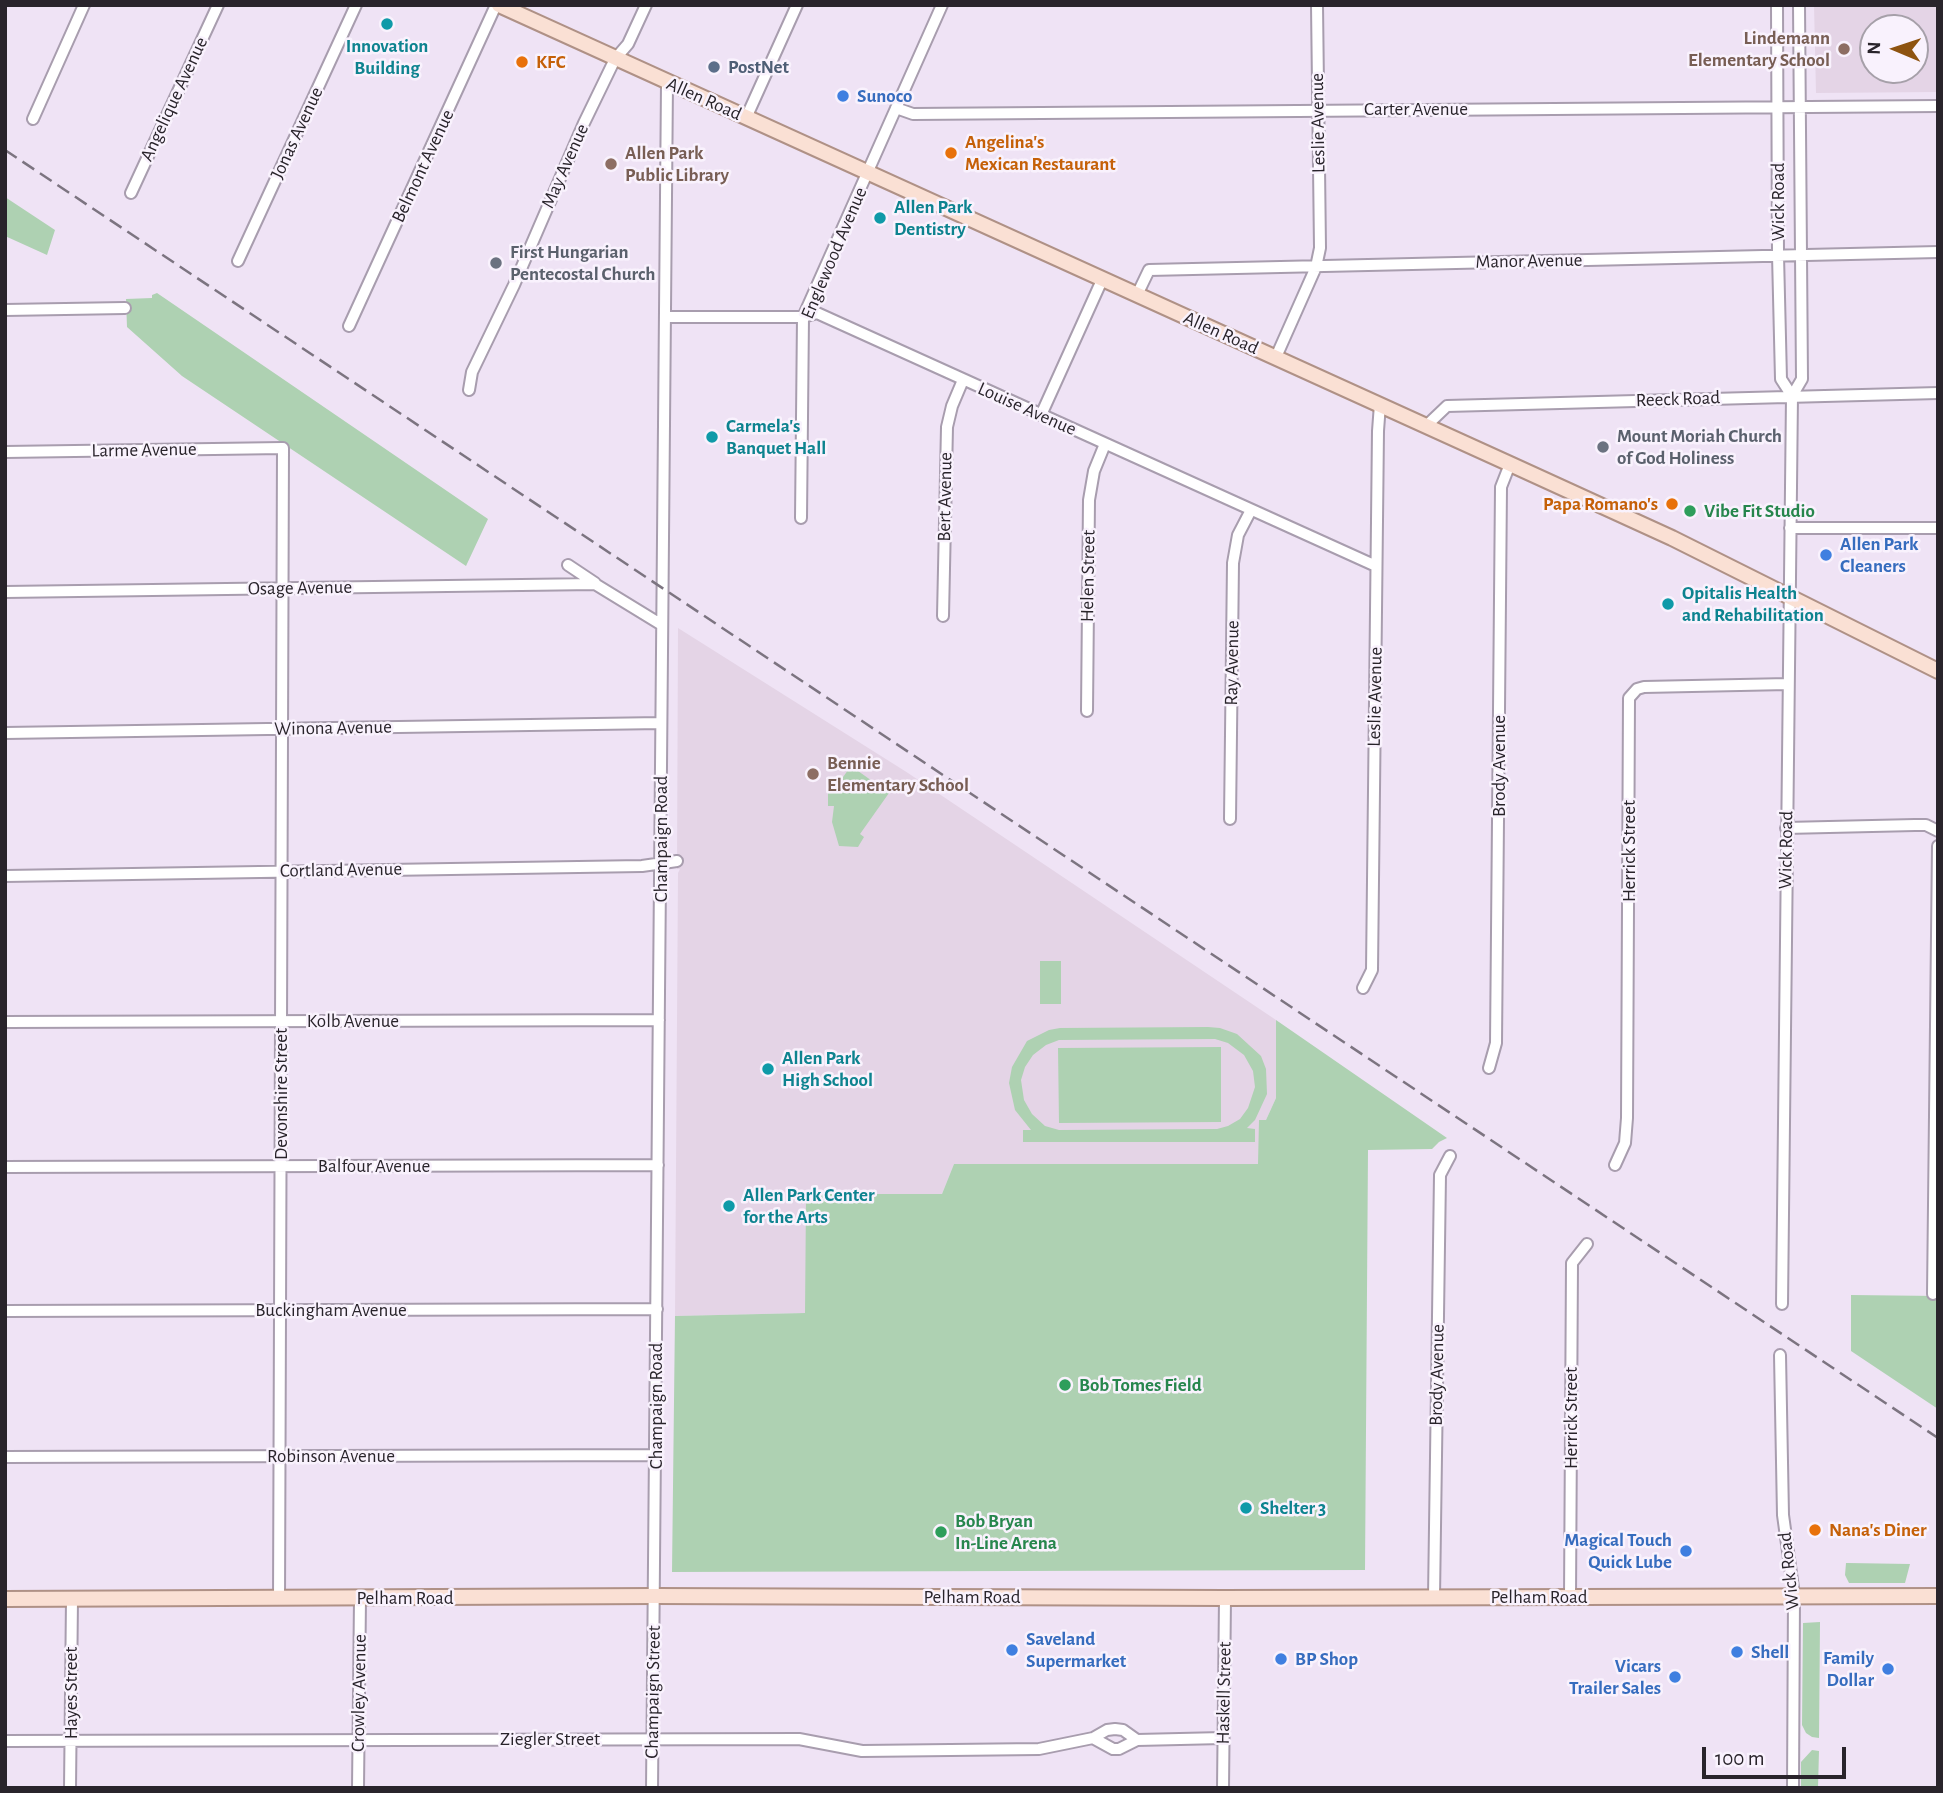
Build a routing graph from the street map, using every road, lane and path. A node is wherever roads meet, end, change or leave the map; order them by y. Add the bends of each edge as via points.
1 (84, 5) edge
2 (218, 5) edge
3 (356, 5) edge
4 (498, 5) edge
5 (646, 5) edge
6 (797, 5) edge
7 (942, 5) edge
8 (1317, 5) edge
9 (1777, 5) edge
10 (1799, 5) edge
11 (615, 60) junction
12 (667, 83) junction
13 (1938, 106) edge
14 (1778, 107) junction
15 (1800, 107) junction
16 (896, 108) junction
17 (1317, 110) junction
18 (746, 118) junction
19 (33, 119) dead end
20 (867, 173) junction
21 (131, 193) dead end
22 (1938, 252) edge
23 (1800, 254) junction
24 (1778, 255) junction
25 (239, 261) dead end
26 (1316, 267) junction
27 (1102, 280) junction
28 (1137, 295) junction
29 (125, 308) dead end
30 (5, 310) edge
31 (665, 317) junction
32 (803, 317) junction
33 (349, 326) dead end
34 (1276, 357) junction
35 (963, 380) junction
36 (470, 390) dead end
37 (1938, 393) edge
38 (1791, 396) junction
39 (1380, 404) junction
40 (1041, 415) junction
41 (1426, 426) junction
42 (1105, 444) junction
43 (283, 448) joint
44 (5, 452) edge
45 (1510, 464) junction
46 (1251, 510) junction
47 (801, 518) dead end
48 (1790, 528) junction
49 (1938, 528) edge
50 (568, 565) dead end
51 (1376, 566) junction
52 (595, 584) junction
53 (282, 589) junction
54 (5, 592) edge
55 (1789, 597) junction
56 (943, 616) dead end
57 (662, 625) junction
58 (1938, 671) edge
59 (1788, 684) junction
60 (1087, 711) dead end
61 (661, 723) junction
62 (281, 729) junction
63 (5, 733) edge
64 (1230, 819) dead end
65 (1786, 828) junction
66 (1938, 831) edge
67 (1938, 846) edge
68 (677, 862) dead end
69 (661, 864) junction
70 (281, 871) junction
71 (5, 876) edge
72 (1363, 988) dead end
73 (659, 1020) junction
74 (281, 1021) junction
75 (5, 1022) edge
76 (1489, 1068) dead end
77 (1450, 1156) dead end
78 (658, 1165) junction
79 (1615, 1165) dead end
80 (281, 1166) junction
81 (5, 1167) edge
82 (1587, 1244) dead end
83 (1933, 1294) dead end
84 (1782, 1304) dead end
85 (657, 1309) junction
86 (280, 1310) junction
87 (5, 1311) edge
88 (1780, 1355) dead end
89 (656, 1455) junction
90 (279, 1456) junction
91 (5, 1457) edge
92 (1794, 1595) junction
93 (655, 1596) junction
94 (1938, 1596) edge
95 (1434, 1597) junction
96 (1570, 1597) junction
97 (1225, 1598) junction
98 (5, 1599) edge
99 (72, 1599) junction
100 (279, 1599) junction
101 (360, 1599) junction
102 (1093, 1738) junction
103 (1223, 1738) junction
104 (652, 1739) junction
105 (358, 1740) junction
106 (1138, 1740) junction
107 (5, 1741) edge
108 (71, 1741) junction
109 (70, 1788) edge
110 (358, 1788) edge
111 (652, 1788) edge
112 (1223, 1788) edge
113 (1793, 1788) edge

1 - 19 street
2 - 21 street, Angelique Avenue
3 - 25 street, Jonas Avenue
4 - 11 main road, Allen Road
4 - 33 street, Belmont Avenue
5 - 11 street
6 - 18 street
7 - 16 street, Englewood Avenue
8 - 17 street, Leslie Avenue
9 - 14 street, Wick Road
10 - 15 street, Wick Road
11 - 12 main road, Allen Road
11 - 36 street, May Avenue via 471,372
12 - 18 main road, Allen Road
12 - 31 street, Champaign Road
13 - 15 street, Carter Avenue
14 - 15 street, Carter Avenue
14 - 17 street, Carter Avenue
14 - 24 street, Wick Road
15 - 23 street, Wick Road
16 - 17 street, Carter Avenue via 913,114
16 - 20 street, Englewood Avenue
17 - 26 street, Leslie Avenue via 1320,248
18 - 20 main road, Allen Road
20 - 27 main road, Allen Road
20 - 32 street, Englewood Avenue
22 - 23 street, Manor Avenue
23 - 24 street, Manor Avenue
23 - 38 street, Wick Road via 1802,379
24 - 26 street, Manor Avenue
24 - 38 street, Wick Road via 1780,379
26 - 28 street, Manor Avenue via 1149,270
26 - 34 street, Leslie Avenue
27 - 28 main road, Allen Road
27 - 40 street
28 - 34 main road, Allen Road
29 - 30 street
31 - 32 street, Louise Avenue
31 - 57 street, Champaign Road
32 - 35 street, Louise Avenue via 817,313
32 - 47 street, Englewood Avenue
34 - 39 main road, Allen Road
35 - 40 street, Louise Avenue
35 - 56 street, Bert Avenue via 947,428
37 - 38 street, Reeck Road
38 - 41 street, Reeck Road via 1447,406
38 - 48 street, Wick Road
39 - 41 main road, Allen Road
39 - 51 street, Leslie Avenue
40 - 42 street, Louise Avenue
41 - 45 main road, Allen Road
42 - 46 street, Louise Avenue
42 - 60 street, Helen Street via 1089,500
43 - 44 street, Larme Avenue
43 - 53 street, Devonshire Street
45 - 55 main road, Allen Road
45 - 76 street, Brody Avenue via 1501,487 1496,1043
46 - 51 street, Louise Avenue
46 - 64 street, Ray Avenue via 1238,535 1233,563
48 - 49 street
48 - 55 street, Wick Road
50 - 52 street
51 - 72 street, Leslie Avenue via 1371,970
52 - 53 street, Osage Avenue
52 - 57 street
53 - 54 street, Osage Avenue
53 - 62 street, Devonshire Street
55 - 58 main road, Allen Road
55 - 59 street, Wick Road
57 - 61 street, Champaign Road
59 - 65 street, Wick Road
59 - 79 street, Herrick Street via 1644,687 1629,698 1627,1118 1625,1143
61 - 62 street, Winona Avenue
61 - 69 street, Champaign Road
62 - 63 street, Winona Avenue
62 - 70 street, Devonshire Street
65 - 66 street via 1926,825
65 - 84 street, Wick Road
67 - 83 street
68 - 69 street, Cortland Avenue
69 - 70 street, Cortland Avenue
69 - 73 street, Champaign Road
70 - 71 street, Cortland Avenue
70 - 74 street, Devonshire Street
73 - 74 street, Kolb Avenue
73 - 78 street, Champaign Road
74 - 75 street, Kolb Avenue
74 - 80 street, Devonshire Street
77 - 95 street, Brody Avenue via 1440,1175
78 - 80 street, Balfour Avenue
78 - 85 street, Champaign Road
80 - 81 street, Balfour Avenue
80 - 86 street, Devonshire Street
82 - 96 street, Herrick Street via 1572,1263
85 - 86 street, Buckingham Avenue
85 - 89 street, Champaign Road
86 - 87 street, Buckingham Avenue
86 - 90 street, Devonshire Street
88 - 92 street, Wick Road via 1783,1515
89 - 90 street, Robinson Avenue
89 - 93 street, Champaign Road
90 - 91 street, Robinson Avenue
90 - 100 street, Devonshire Street
92 - 94 main road, Pelham Road
92 - 96 main road, Pelham Road
92 - 113 street, Wick Road
93 - 97 main road, Pelham Road
93 - 101 main road, Pelham Road
93 - 104 street, Champaign Street
95 - 96 main road, Pelham Road
95 - 97 main road, Pelham Road
97 - 103 street, Haskell Street
98 - 99 main road, Pelham Road
99 - 100 main road, Pelham Road
99 - 108 street, Hayes Street
100 - 101 main road, Pelham Road
101 - 105 street, Crowley Avenue
102 - 104 street, Ziegler Street via 1039,1749 862,1751 799,1739
102 - 106 street, Ziegler Street via 1113,1749
102 - 106 street, Ziegler Street via 1115,1729
103 - 106 street, Ziegler Street
103 - 112 street, Haskell Street
104 - 105 street, Ziegler Street
104 - 111 street, Champaign Street
105 - 108 street, Ziegler Street
105 - 110 street, Crowley Avenue
107 - 108 street, Ziegler Street
108 - 109 street, Hayes Street

